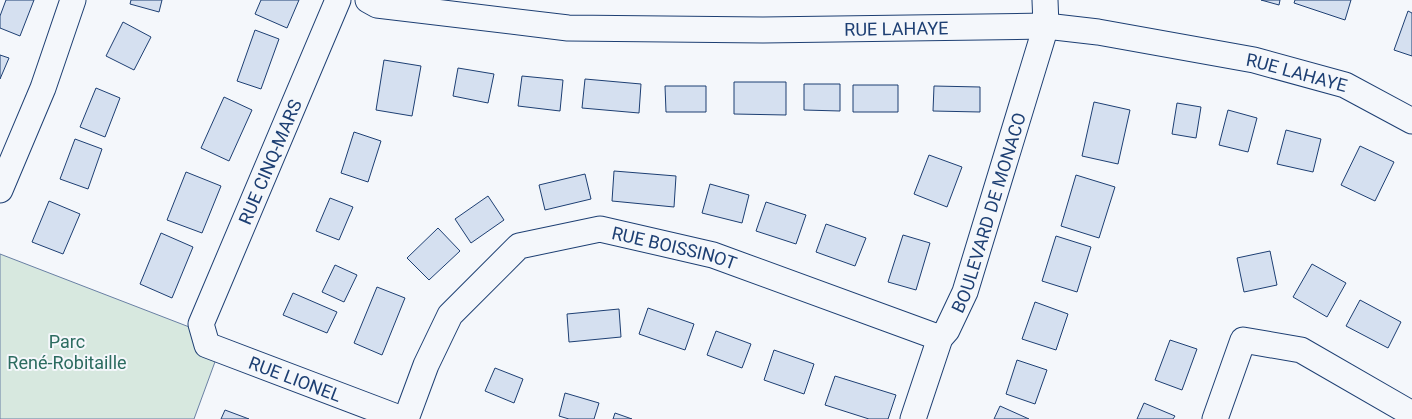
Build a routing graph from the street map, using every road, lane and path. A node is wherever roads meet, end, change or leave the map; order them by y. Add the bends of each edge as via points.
1 (73, 0) edge
2 (338, 0) edge
3 (368, 0) edge
4 (1045, 0) edge
5 (1046, 26) junction
6 (1412, 121) edge
7 (0, 190) edge
8 (201, 324) joint
9 (940, 338) junction
10 (1412, 414) edge
11 (402, 419) edge
12 (406, 419) edge
13 (913, 419) edge
14 (1215, 419) edge

1 - 7 street via 43,88
2 - 8 street, RUE CINQ-MARS
3 - 5 street, RUE LAHAYE via 377,5 568,28 763,30
4 - 5 street, BOULEVARD DE MONACO
5 - 6 street, RUE LAHAYE via 1254,60 1345,85
5 - 9 street, BOULEVARD DE MONACO via 964,292 948,330
8 - 11 street, RUE LIONEL via 208,345
9 - 12 street, RUE BOISSINOT via 713,255 600,229 518,246 450,315 426,365
9 - 13 street, BOULEVARD DE MONACO
10 - 14 street via 1301,350 1243,340

